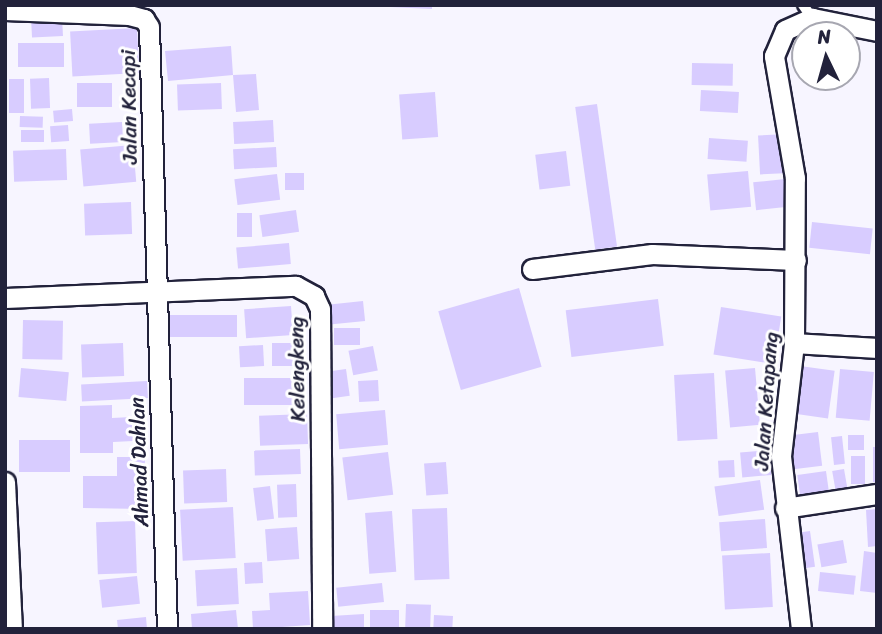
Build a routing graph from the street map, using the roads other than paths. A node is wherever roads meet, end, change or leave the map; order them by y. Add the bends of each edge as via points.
1 (5, 10) edge
2 (808, 12) edge
3 (877, 31) edge
4 (796, 260) junction
5 (532, 270) dead end
6 (156, 293) junction
7 (5, 298) edge
8 (794, 343) junction
9 (877, 348) edge
10 (5, 482) edge
11 (877, 494) edge
12 (785, 508) junction
13 (797, 628) edge
14 (12, 629) edge
15 (167, 629) edge
16 (322, 629) edge

1 - 6 street, Jalan Kecapi via 129,15 148,23
2 - 3 street
2 - 4 street, Jalan Ketapang via 785,30 774,56 793,153
4 - 5 street via 652,254
4 - 8 street, Jalan Ketapang
6 - 7 street, Kelengkeng
6 - 15 street, Ahmad Dahlan
6 - 16 street, Kelengkeng via 296,286 307,289 318,302
8 - 9 street
8 - 12 street, Jalan Ketapang via 781,456
10 - 14 street
11 - 12 street
12 - 13 street, Jalan Ketapang

